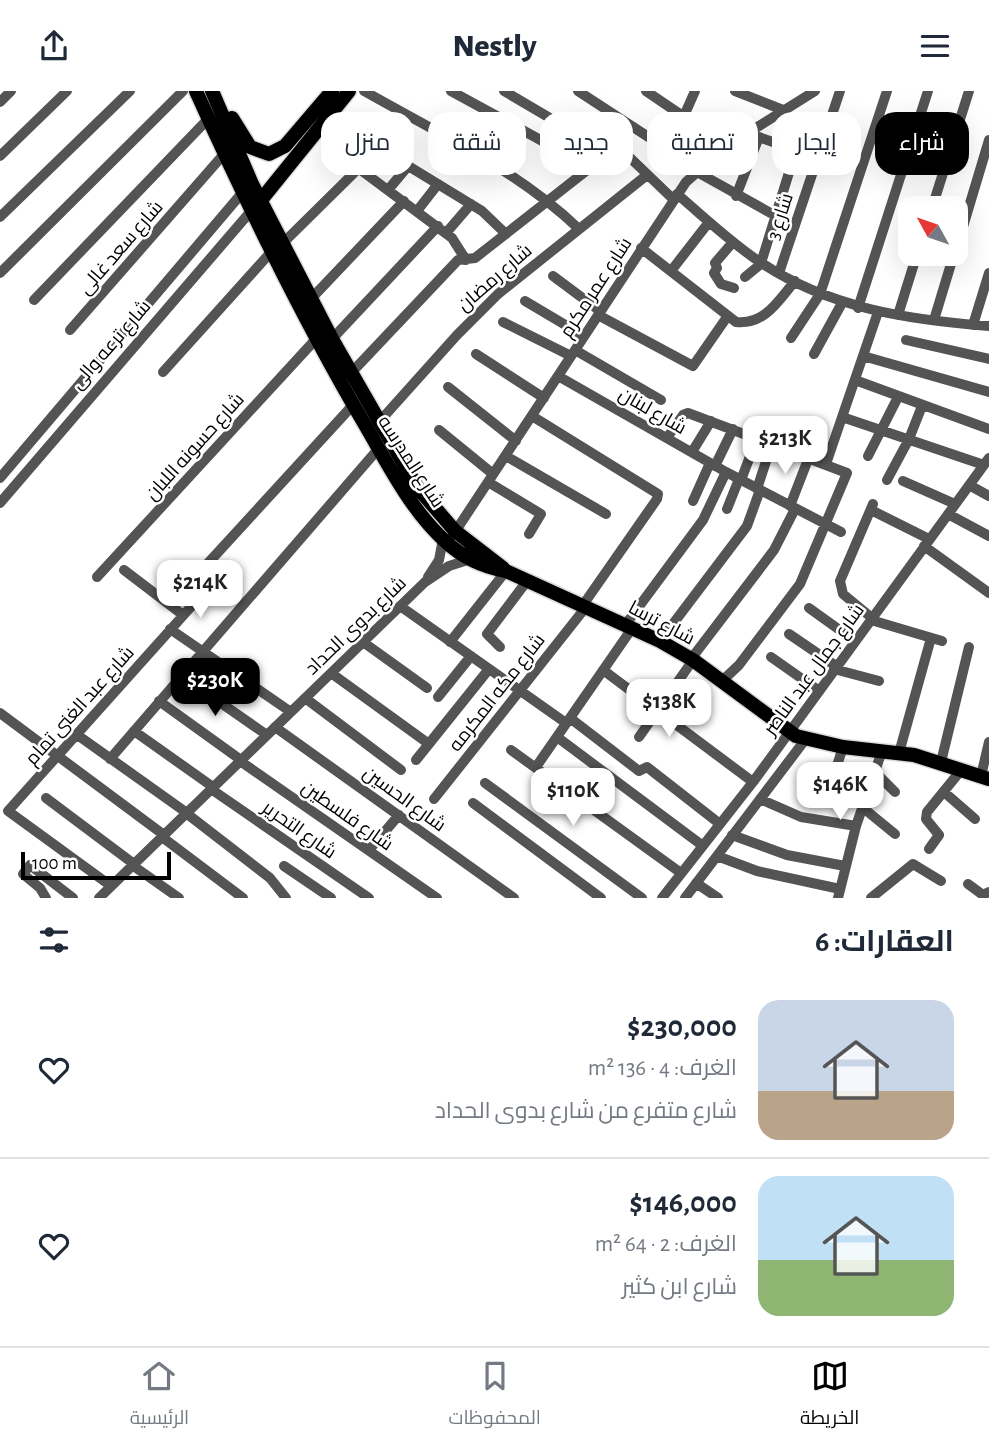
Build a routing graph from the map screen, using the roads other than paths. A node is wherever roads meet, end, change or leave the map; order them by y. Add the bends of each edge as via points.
1 (11, 91) edge
2 (67, 91) edge
3 (130, 91) edge
4 (183, 91) edge
5 (196, 91) edge
6 (332, 91) edge
7 (349, 91) edge
8 (365, 91) edge
9 (451, 91) edge
10 (504, 91) edge
11 (578, 91) edge
12 (646, 91) edge
13 (695, 91) edge
14 (735, 91) edge
15 (815, 91) edge
16 (840, 91) edge
17 (887, 91) edge
18 (928, 91) edge
19 (969, 91) edge
20 (212, 92) edge
21 (0, 102) edge
22 (783, 110) junction
23 (332, 112) edge
24 (540, 112) edge
25 (678, 112) edge
26 (686, 112) edge
27 (209, 118) junction
28 (321, 126) edge
29 (758, 126) edge
30 (647, 137) edge
31 (759, 137) joint
32 (540, 140) edge
33 (989, 140) edge
34 (224, 155) junction
35 (0, 156) edge
36 (414, 170) edge
37 (352, 175) edge
38 (368, 175) edge
39 (400, 175) edge
40 (647, 175) junction
41 (694, 175) edge
42 (704, 175) edge
43 (438, 184) junction
44 (388, 190) junction
45 (242, 193) junction
46 (736, 196) junction
47 (936, 196) edge
48 (675, 197) junction
49 (548, 200) junction
50 (404, 201) junction
51 (471, 204) junction
52 (256, 206) junction
53 (968, 209) edge
54 (417, 211) junction
55 (776, 216) junction
56 (0, 217) edge
57 (709, 222) junction
58 (579, 229) junction
59 (442, 230) junction
60 (506, 234) junction
61 (733, 242) junction
62 (278, 246) junction
63 (641, 248) junction
64 (466, 260) junction
65 (762, 263) junction
66 (913, 266) edge
67 (951, 266) edge
68 (671, 271) junction
69 (0, 273) edge
70 (779, 273) junction
71 (989, 273) edge
72 (553, 276) dead end
73 (745, 277) dead end
74 (795, 281) junction
75 (734, 288) dead end
76 (820, 294) junction
77 (313, 298) junction
78 (34, 300) dead end
79 (525, 300) dead end
80 (842, 303) junction
81 (858, 307) junction
82 (300, 308) junction
83 (878, 312) junction
84 (599, 313) junction
85 (898, 315) junction
86 (727, 317) junction
87 (934, 320) junction
88 (503, 322) dead end
89 (973, 325) junction
90 (989, 326) edge
91 (70, 330) dead end
92 (584, 336) junction
93 (791, 338) dead end
94 (316, 339) junction
95 (332, 339) junction
96 (906, 340) dead end
97 (573, 353) junction
98 (476, 354) dead end
99 (814, 354) dead end
100 (863, 356) junction
101 (989, 359) edge
102 (163, 372) dead end
103 (352, 372) junction
104 (558, 376) junction
105 (855, 380) junction
106 (448, 387) dead end
107 (989, 392) edge
108 (898, 397) junction
109 (544, 398) junction
110 (661, 400) dead end
111 (353, 405) junction
112 (922, 406) junction
113 (532, 416) junction
114 (842, 417) junction
115 (711, 421) junction
116 (379, 422) junction
117 (733, 429) junction
118 (989, 429) edge
119 (439, 430) dead end
120 (881, 430) junction
121 (667, 438) junction
122 (757, 438) junction
123 (909, 439) junction
124 (516, 441) junction
125 (772, 443) junction
126 (379, 448) junction
127 (692, 452) junction
128 (506, 456) junction
129 (868, 456) dead end
130 (809, 457) junction
131 (986, 461) edge
132 (826, 464) junction
133 (717, 467) junction
134 (0, 478) edge
135 (491, 478) junction
136 (740, 479) junction
137 (887, 480) dead end
138 (902, 481) dead end
139 (969, 485) junction
140 (759, 490) junction
141 (989, 496) edge
142 (694, 501) dead end
143 (0, 503) edge
144 (955, 504) junction
145 (792, 507) junction
146 (727, 509) dead end
147 (606, 514) dead end
148 (948, 514) junction
149 (826, 525) junction
150 (841, 533) dead end
151 (529, 534) dead end
152 (989, 535) edge
153 (449, 538) junction
154 (927, 543) junction
155 (471, 559) junction
156 (124, 571) dead end
157 (506, 571) junction
158 (97, 577) dead end
159 (527, 581) junction
160 (425, 582) junction
161 (989, 593) edge
162 (400, 606) junction
163 (585, 606) junction
164 (809, 608) dead end
165 (183, 615) junction
166 (872, 619) junction
167 (630, 626) junction
168 (170, 629) junction
169 (789, 634) dead end
170 (660, 641) junction
171 (855, 641) junction
172 (363, 642) junction
173 (450, 642) junction
174 (500, 647) dead end
175 (970, 647) dead end
176 (203, 652) junction
177 (471, 656) junction
178 (771, 657) dead end
179 (692, 660) junction
180 (835, 668) junction
181 (489, 669) junction
182 (603, 670) junction
183 (331, 673) junction
184 (182, 676) junction
185 (722, 681) junction
186 (879, 681) dead end
187 (427, 688) dead end
188 (818, 690) junction
189 (520, 691) junction
190 (438, 697) dead end
191 (305, 698) junction
192 (159, 702) junction
193 (658, 711) junction
194 (291, 712) junction
195 (0, 713) edge
196 (568, 721) junction
197 (134, 731) junction
198 (271, 731) junction
199 (788, 731) junction
200 (76, 734) junction
201 (557, 737) junction
202 (639, 737) dead end
203 (805, 740) junction
204 (989, 742) edge
205 (429, 744) junction
206 (843, 747) junction
207 (512, 750) dead end
208 (882, 751) junction
209 (899, 753) junction
210 (56, 757) junction
211 (110, 759) junction
212 (416, 760) dead end
213 (240, 761) junction
214 (941, 762) junction
215 (536, 767) junction
216 (961, 769) junction
217 (401, 770) dead end
218 (875, 772) junction
219 (985, 777) edge
220 (833, 778) dead end
221 (753, 782) junction
222 (485, 783) dead end
223 (212, 788) junction
224 (895, 792) dead end
225 (944, 792) junction
226 (46, 798) dead end
227 (434, 799) dead end
228 (760, 799) junction
229 (472, 803) dead end
230 (863, 807) junction
231 (187, 813) junction
232 (399, 815) junction
233 (975, 819) dead end
234 (720, 824) junction
235 (856, 826) junction
236 (895, 834) dead end
237 (732, 835) junction
238 (163, 836) junction
239 (703, 846) junction
240 (929, 849) dead end
241 (369, 850) junction
242 (717, 856) junction
243 (133, 865) junction
244 (284, 866) dead end
245 (845, 866) junction
246 (681, 873) junction
247 (941, 881) dead end
248 (696, 883) junction
249 (968, 884) dead end
250 (989, 892) edge
251 (839, 893) edge
252 (107, 894) edge
253 (506, 896) edge
254 (46, 898) edge
255 (74, 898) edge
256 (179, 898) edge
257 (243, 898) edge
258 (286, 898) edge
259 (331, 898) edge
260 (369, 898) edge
261 (437, 898) edge
262 (601, 898) edge
263 (642, 898) edge
264 (662, 898) edge
265 (685, 898) edge
266 (718, 898) edge
267 (871, 898) edge

1 - 21 street
2 - 35 street
3 - 56 street
4 - 69 street
5 - 27 main road, شارع المدرسه
6 - 20 main road via 285,146 269,154 250,147
7 - 23 main road, شارع ترعه والى
8 - 49 street
9 - 32 street
10 - 24 street
11 - 30 street
12 - 25 street
13 - 26 street
14 - 22 street
15 - 22 street, شارع عمر مكرم
16 - 70 street, شارع 3
17 - 76 street
18 - 81 street
19 - 47 street
20 - 52 main road, شارع المدرسه
22 - 29 street, شارع عمر مكرم
27 - 34 main road, شارع المدرسه
27 - 78 street
28 - 52 main road, شارع ترعه والى
31 - 46 street
31 - 55 street via 796,151
33 - 53 street
34 - 45 main road, شارع المدرسه
34 - 91 street, شارع سعد غالى
36 - 43 street
37 - 62 street
38 - 44 street
39 - 44 street
40 - 48 street
40 - 49 street via 624,151 614,149
40 - 58 street, شارع رمضان
41 - 48 street, شارع عمر مكرم
42 - 46 street
43 - 51 street
43 - 54 street
44 - 50 street
45 - 52 main road, شارع المدرسه
45 - 134 street, شارع ترعه والى
46 - 55 street
48 - 57 street
48 - 63 street, شارع عمر مكرم
49 - 58 street
49 - 60 street
50 - 54 street
50 - 77 street
51 - 59 street
51 - 60 street
52 - 62 main road, شارع المدرسه
52 - 143 street, شارع ترعه والى
54 - 59 street
55 - 65 street
57 - 61 street
57 - 68 street
58 - 116 street, شارع رمضان via 478,313
59 - 64 street
59 - 95 street
60 - 64 street
61 - 65 street
61 - 75 street via 715,263 714,273 721,284
62 - 77 main road, شارع المدرسه
62 - 82 main road, شارع المدرسه
62 - 102 street
63 - 68 street
63 - 84 street, شارع عمر مكرم
64 - 103 street via 458,260
65 - 70 street
65 - 73 street
66 - 85 street
67 - 87 street
68 - 86 street
70 - 74 street
71 - 89 street
72 - 84 street
74 - 76 street
74 - 86 street via 757,321
76 - 80 street
76 - 93 street
77 - 82 street
77 - 95 main road, شارع المدرسه
79 - 92 street
80 - 81 street
80 - 99 street
81 - 83 street
82 - 94 main road, شارع المدرسه
83 - 85 street
83 - 100 street
84 - 86 street via 693,366
84 - 92 street, شارع عمر مكرم
85 - 87 street
87 - 89 street
88 - 97 street
89 - 90 street
92 - 97 street, شارع عمر مكرم
94 - 111 main road, شارع المدرسه
94 - 158 street, شارع حسونه اللبان
95 - 103 main road, شارع المدرسه
96 - 101 street
97 - 104 street, شارع عمر مكرم
97 - 110 street
98 - 109 street
100 - 105 street
100 - 107 street
103 - 116 main road, شارع المدرسه
104 - 109 street, شارع عمر مكرم
104 - 121 street, شارع لبنان
105 - 108 street
105 - 114 street
106 - 124 street
108 - 112 street
108 - 120 street
109 - 113 street, شارع عمر مكرم
111 - 126 main road, شارع المدرسه
111 - 165 street, شارع عبد الغنى تمام via 199,573 206,590
112 - 118 street
112 - 123 street
113 - 124 street, شارع عمر مكرم
113 - 163 street, شارع مكه المكرمه via 658,495
114 - 120 street
114 - 132 street
115 - 117 street
115 - 121 street via 686,413
115 - 127 street
116 - 153 main road, شارع المدرسه
117 - 122 street
117 - 133 street
119 - 135 street
120 - 123 street
120 - 129 street
121 - 127 street, شارع لبنان
122 - 125 street
122 - 136 street
123 - 131 street
123 - 137 street
124 - 128 street, شارع عمر مكرم
125 - 130 street
125 - 140 street
126 - 153 main road, شارع المدرسه via 414,505
126 - 176 street
127 - 133 street, شارع لبنان
128 - 135 street, شارع عمر مكرم
128 - 147 street
130 - 132 street
130 - 145 street
131 - 139 street, شارع جمال عبد الناصر
132 - 149 street via 848,473
133 - 136 street, شارع لبنان
133 - 142 street
133 - 167 street via 703,520
135 - 151 street via 541,514
135 - 153 street, شارع عمر مكرم
136 - 140 street, شارع لبنان
136 - 146 street
138 - 144 street
139 - 141 street
139 - 144 street, شارع جمال عبد الناصر
140 - 145 street, شارع لبنان
140 - 170 street via 742,534
144 - 148 street, شارع جمال عبد الناصر
145 - 149 street, شارع لبنان
145 - 179 street via 774,550
148 - 152 street
148 - 154 street, شارع جمال عبد الناصر
149 - 150 street, شارع لبنان
149 - 185 street via 800,585
153 - 155 main road, شارع المدرسه
153 - 157 main road, شارع المدرسه
153 - 160 street, شارع بدوى الحداد
154 - 161 street
154 - 166 street, شارع جمال عبد الناصر
154 - 166 street via 872,507 840,581 843,594
155 - 157 main road, شارع المدرسه
155 - 160 street, شارع بدوى الحداد via 449,566
156 - 165 street
157 - 159 main road, شارع ترسا
157 - 173 street
159 - 163 main road, شارع ترسا
159 - 174 street via 487,634
160 - 162 street, شارع بدوى الحداد
162 - 172 street, شارع بدوى الحداد
162 - 173 street
163 - 167 main road, شارع ترسا
163 - 189 street, شارع مكه المكرمه
164 - 171 street
165 - 168 street, شارع عبد الغنى تمام
166 - 171 street, شارع جمال عبد الناصر
166 - 209 street via 937,640
167 - 170 main road, شارع ترسا
167 - 182 street
168 - 176 street
168 - 200 street, شارع عبد الغنى تمام
169 - 180 street
170 - 179 main road, شارع ترسا
171 - 180 street, شارع جمال عبد الناصر
172 - 183 street, شارع بدوى الحداد
172 - 187 street
173 - 177 street
175 - 214 street
176 - 184 street
176 - 194 street
177 - 181 street
177 - 190 street
178 - 188 street
179 - 185 main road, شارع ترسا
179 - 193 street
180 - 186 street
180 - 188 street, شارع جمال عبد الناصر
181 - 189 street
181 - 205 street
182 - 193 street
182 - 196 street
183 - 191 street, شارع بدوى الحداد
183 - 205 street
184 - 192 street
184 - 198 street, شارع الحسين
185 - 199 main road, شارع ترسا
188 - 199 street, شارع جمال عبد الناصر
189 - 196 street
189 - 227 street, شارع مكه المكرمه
191 - 194 street, شارع بدوى الحداد
191 - 217 street
192 - 197 street
192 - 213 street, شارع فلسطين
193 - 202 street
193 - 221 street
194 - 198 street, شارع بدوى الحداد
195 - 210 street
196 - 201 street
196 - 234 street via 639,771 647,767
197 - 211 street
197 - 223 street, شارع التحرير
198 - 213 street, شارع بدوى الحداد
198 - 232 street, شارع الحسين
199 - 203 main road, شارع ترسا
199 - 221 street, شارع جمال عبد الناصر
200 - 210 street, شارع عبد الغنى تمام
200 - 211 street
201 - 215 street
201 - 239 street
203 - 206 main road, شارع ترسا
203 - 228 street, شارع جمال عبد الناصر
204 - 219 street
205 - 212 street
206 - 208 main road, شارع ترسا
206 - 220 street
207 - 215 street
208 - 209 main road, شارع ترسا
208 - 218 street
209 - 214 main road, شارع ترسا
210 - 238 street
210 - 252 street, شارع عبد الغنى تمام via 8,811
211 - 231 street
213 - 223 street, شارع بدوى الحداد
213 - 241 street, شارع فلسطين
214 - 216 main road, شارع ترسا
215 - 246 street
216 - 219 main road, شارع ترسا
216 - 225 street
218 - 224 street
218 - 230 street
221 - 234 street, شارع جمال عبد الناصر
222 - 263 street
223 - 231 street, شارع بدوى الحداد
223 - 260 street, شارع التحرير
225 - 233 street
225 - 240 street via 926,815 939,835
226 - 243 street
228 - 235 street via 802,817
228 - 237 street, شارع جمال عبد الناصر
229 - 262 street
230 - 235 street
230 - 236 street
231 - 238 street, شارع بدوى الحداد
231 - 258 street via 270,878
232 - 241 street
232 - 253 street, شارع الحسين
234 - 239 street, شارع جمال عبد الناصر
235 - 245 street
237 - 242 street, شارع جمال عبد الناصر
237 - 245 street via 787,855
238 - 243 street, شارع بدوى الحداد
238 - 257 street
239 - 246 street, شارع جمال عبد الناصر
241 - 261 street, شارع فلسطين
242 - 248 street, شارع جمال عبد الناصر
242 - 251 street
243 - 252 street, شارع بدوى الحداد
243 - 256 street
244 - 259 street
245 - 251 street
246 - 264 street, شارع جمال عبد الناصر
247 - 267 street via 913,864
248 - 265 street, شارع جمال عبد الناصر
248 - 266 street
249 - 250 street via 983,895
254 - 255 street via 23,874 30,865

